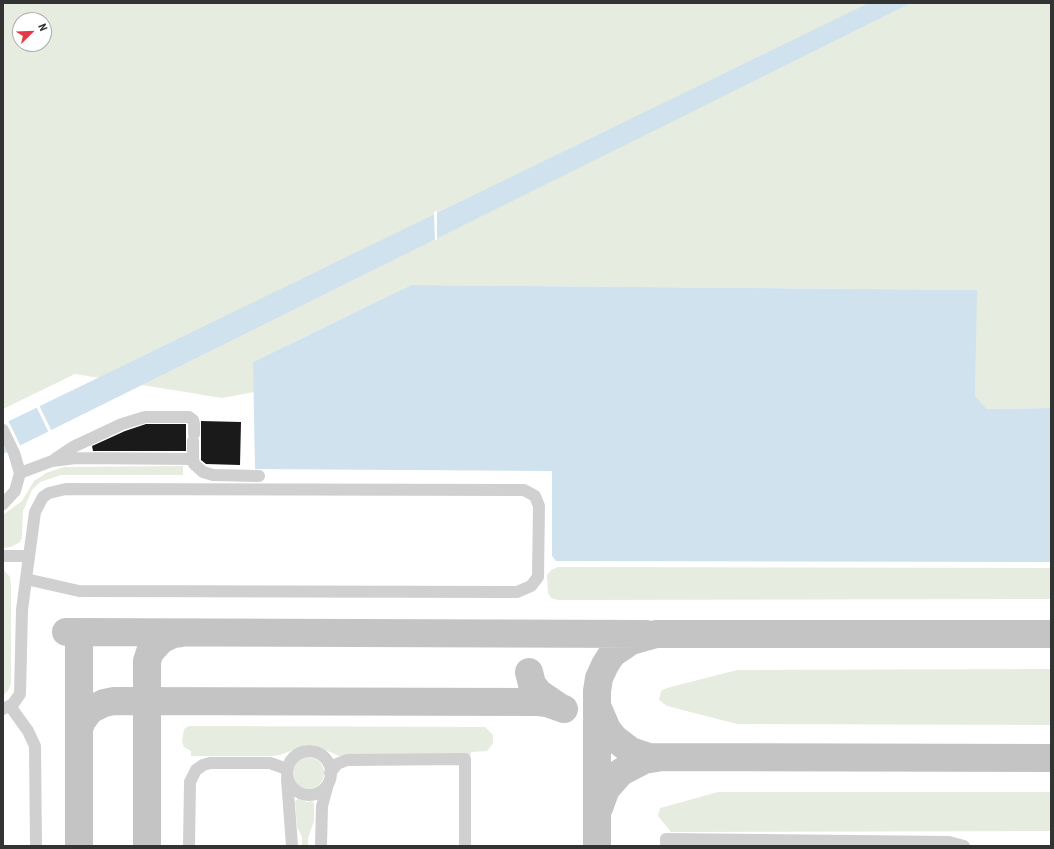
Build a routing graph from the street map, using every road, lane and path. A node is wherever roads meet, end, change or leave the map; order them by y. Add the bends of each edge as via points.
1 (3, 430) edge
2 (193, 458) junction
3 (52, 461) junction
4 (20, 473) junction
5 (259, 476) dead end
6 (3, 504) edge
7 (3, 556) edge
8 (29, 556) junction
9 (26, 580) junction
10 (6, 707) edge
11 (287, 773) junction
12 (330, 776) junction
13 (784, 840) junction
14 (856, 841) junction
15 (666, 843) edge
16 (36, 846) edge
17 (189, 846) edge
18 (292, 846) edge
19 (322, 846) edge
20 (465, 846) edge
21 (797, 846) edge
22 (838, 846) edge
23 (964, 846) edge

1 - 4 lane
2 - 3 lane via 76,458
2 - 3 lane via 193,420 189,417 145,417 122,424
2 - 5 lane via 198,468 207,474
3 - 4 lane
4 - 6 lane via 15,491
7 - 8 lane
8 - 9 lane
8 - 9 lane via 38,504 49,492 57,490 524,490 534,496 539,506 538,577 531,586 517,592 79,590
9 - 10 lane via 21,624 21,686 16,700
10 - 16 lane via 28,731 35,746
11 - 12 lane via 295,790 308,795 321,791
11 - 12 lane via 295,756 309,751 326,760
11 - 17 lane via 270,763 210,764 196,770 190,782
11 - 18 lane
12 - 19 lane via 322,806
12 - 20 lane via 337,764 347,760 465,759
13 - 14 lane
13 - 15 lane
13 - 21 lane
14 - 22 lane
14 - 23 lane via 949,842

